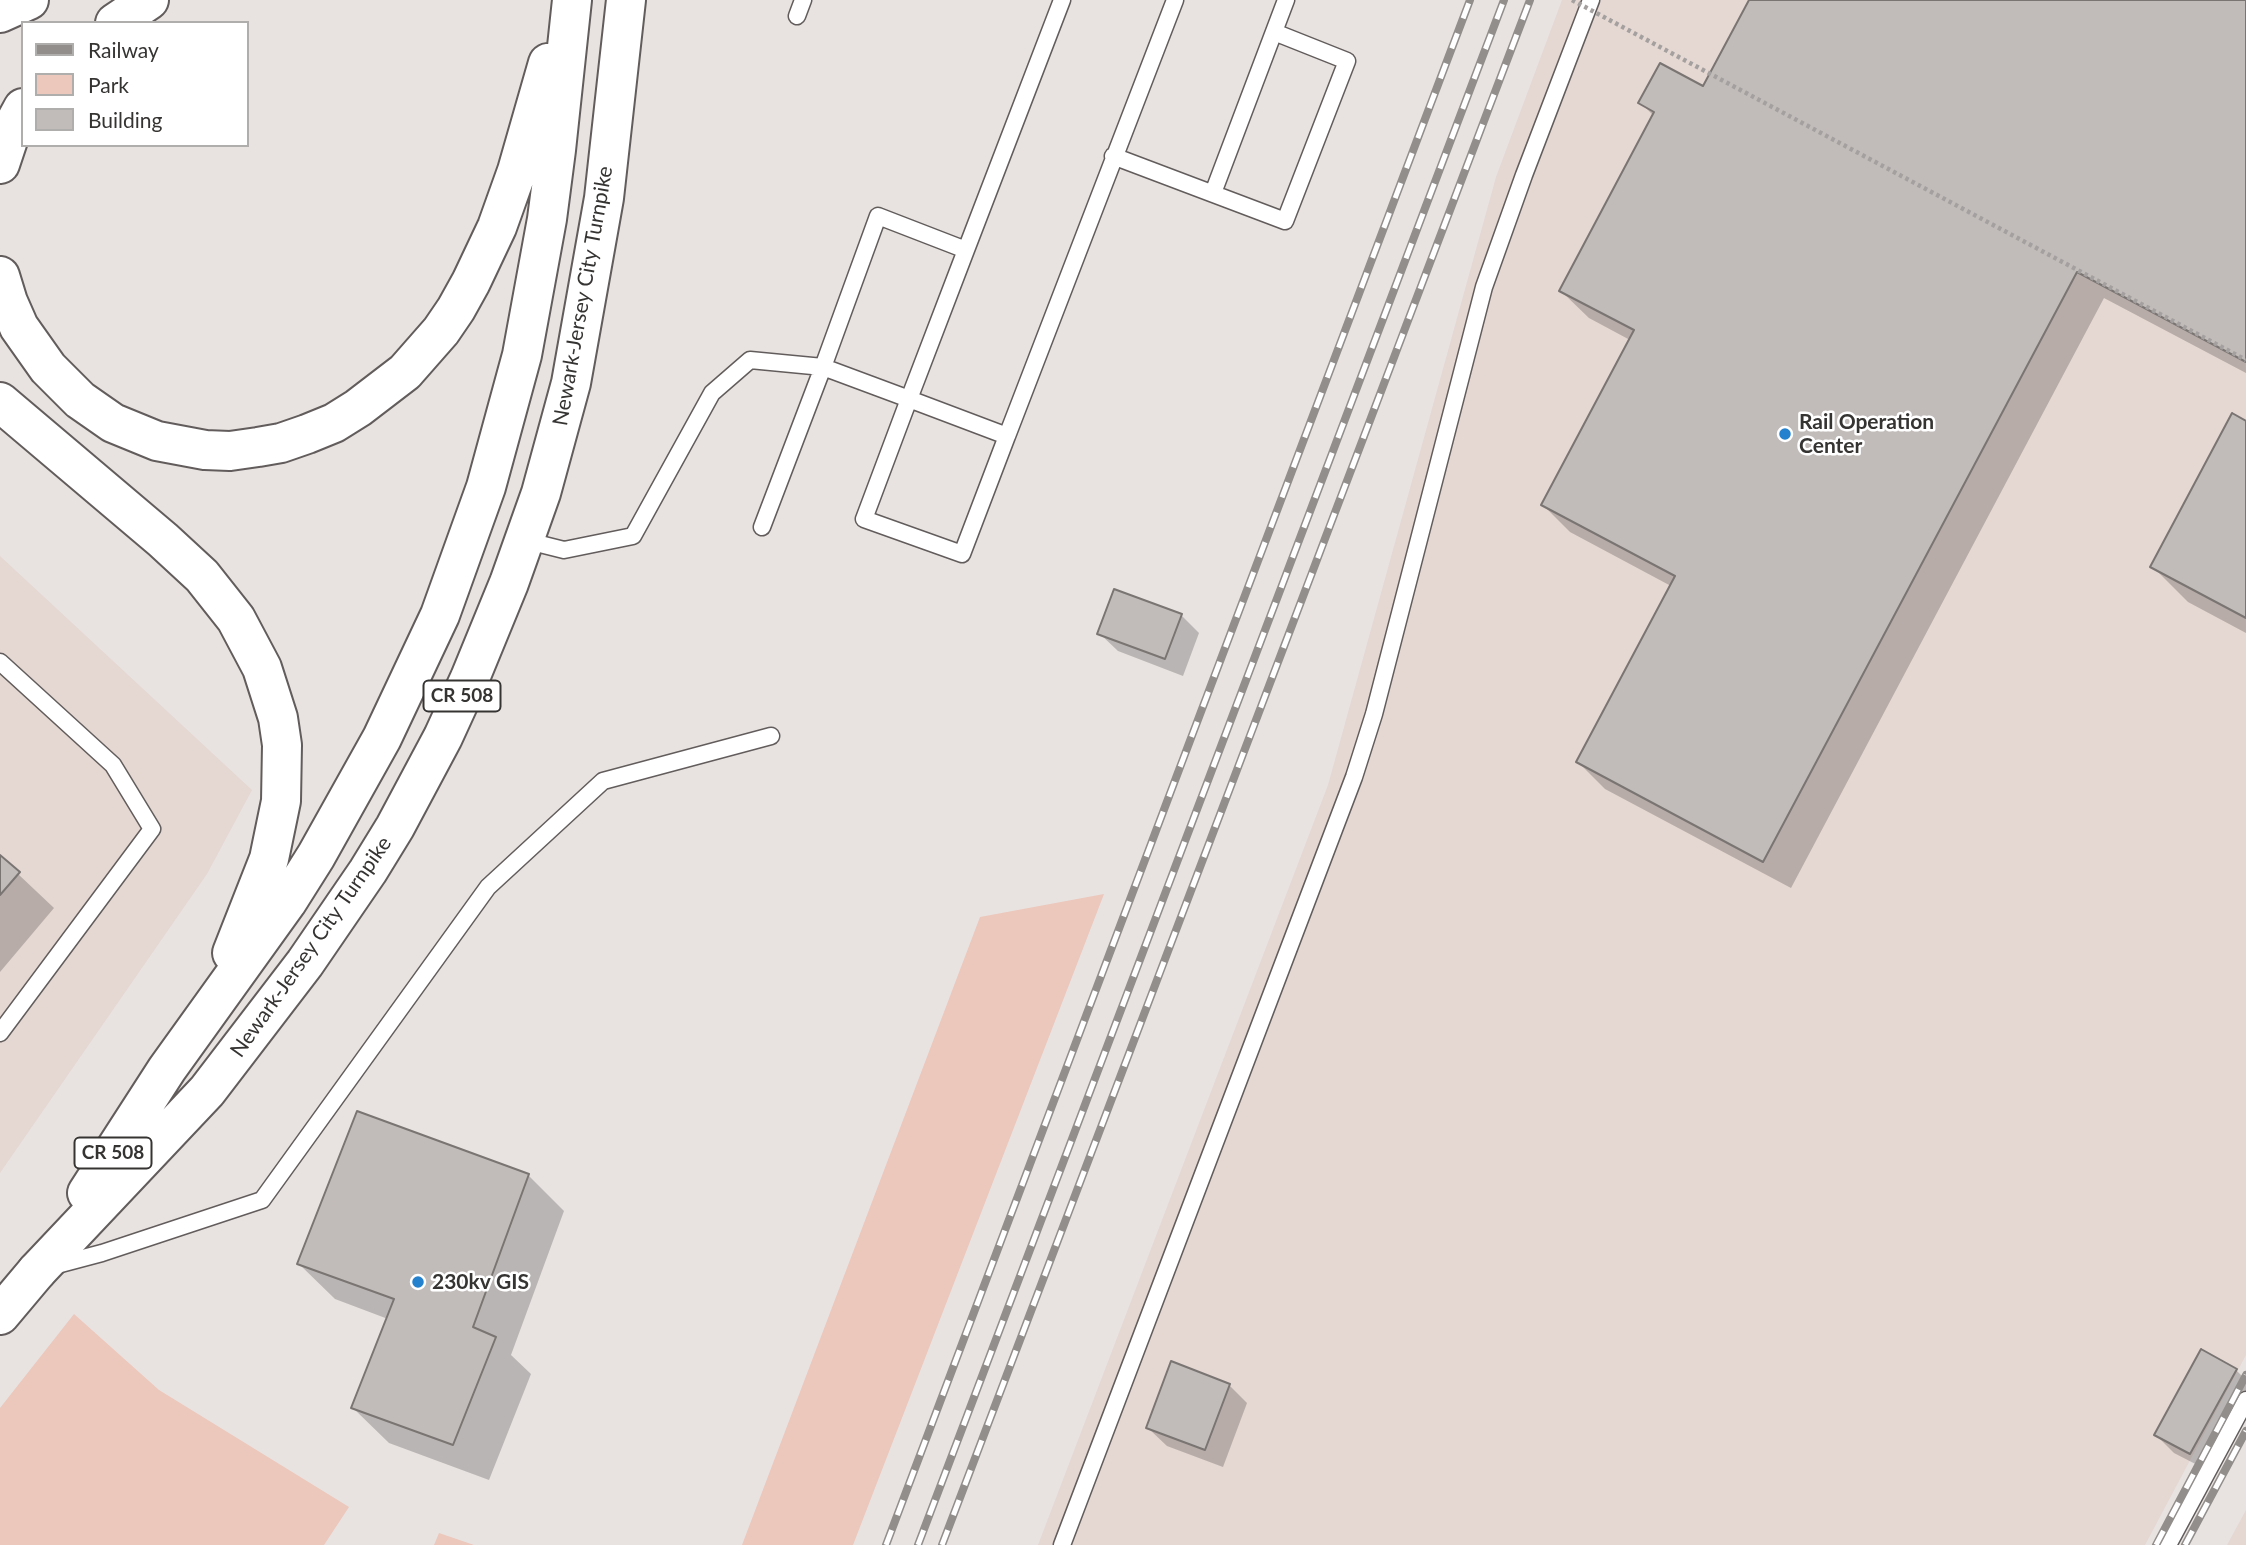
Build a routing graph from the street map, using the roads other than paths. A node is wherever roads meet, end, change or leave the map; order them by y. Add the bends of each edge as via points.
1 (29, 0) edge
2 (149, 0) edge
3 (565, 0) edge
4 (572, 0) edge
5 (626, 0) edge
6 (803, 0) edge
7 (1062, 0) edge
8 (1175, 0) edge
9 (1286, 0) edge
10 (1591, 0) edge
11 (0, 13) edge
12 (797, 16) dead end
13 (118, 21) edge
14 (1274, 32) junction
15 (21, 112) edge
16 (1113, 156) junction
17 (0, 164) edge
18 (1213, 193) junction
19 (966, 250) junction
20 (0, 276) edge
21 (823, 367) junction
22 (909, 399) junction
23 (0, 402) edge
24 (1007, 436) junction
25 (762, 527) dead end
26 (524, 540) junction
27 (0, 662) edge
28 (771, 736) dead end
29 (0, 1032) edge
30 (191, 1037) junction
31 (37, 1270) junction
32 (0, 1315) edge
33 (2246, 1400) edge
34 (1062, 1545) edge
35 (2168, 1545) edge

1 - 11 highway
2 - 13 highway
3 - 20 highway via 517,171 471,282 441,331 405,372 334,423 281,443 230,451 178,446 134,433 88,407 48,368 19,327
4 - 30 highway, Newark-Jersey City Turnpike / CR 508 via 533,301 505,420 464,551 412,678 351,798 287,902
5 - 26 highway, Newark-Jersey City Turnpike / CR 508 via 585,311 557,438
6 - 12 lane
7 - 19 lane
8 - 16 lane
9 - 14 lane
10 - 34 lane via 1484,287 1354,777
14 - 18 lane
14 - 18 lane via 1347,61 1285,221
15 - 17 highway
16 - 18 lane
16 - 24 lane
19 - 21 lane via 878,216
19 - 22 lane
21 - 22 lane
21 - 25 lane
21 - 26 lane via 750,360 712,393 633,536 564,550
22 - 24 lane
22 - 24 lane via 864,519 962,554
23 - 30 highway via 202,576 236,619 271,693 282,745 276,831 245,923
26 - 31 highway, Newark-Jersey City Turnpike / CR 508 via 443,737 369,871 207,1091
27 - 29 lane via 113,765 152,829
28 - 31 lane via 603,781 488,887 262,1200
30 - 31 highway, Newark-Jersey City Turnpike / CR 508
31 - 32 highway, Newark-Jersey City Turnpike / CR 508
33 - 35 lane

